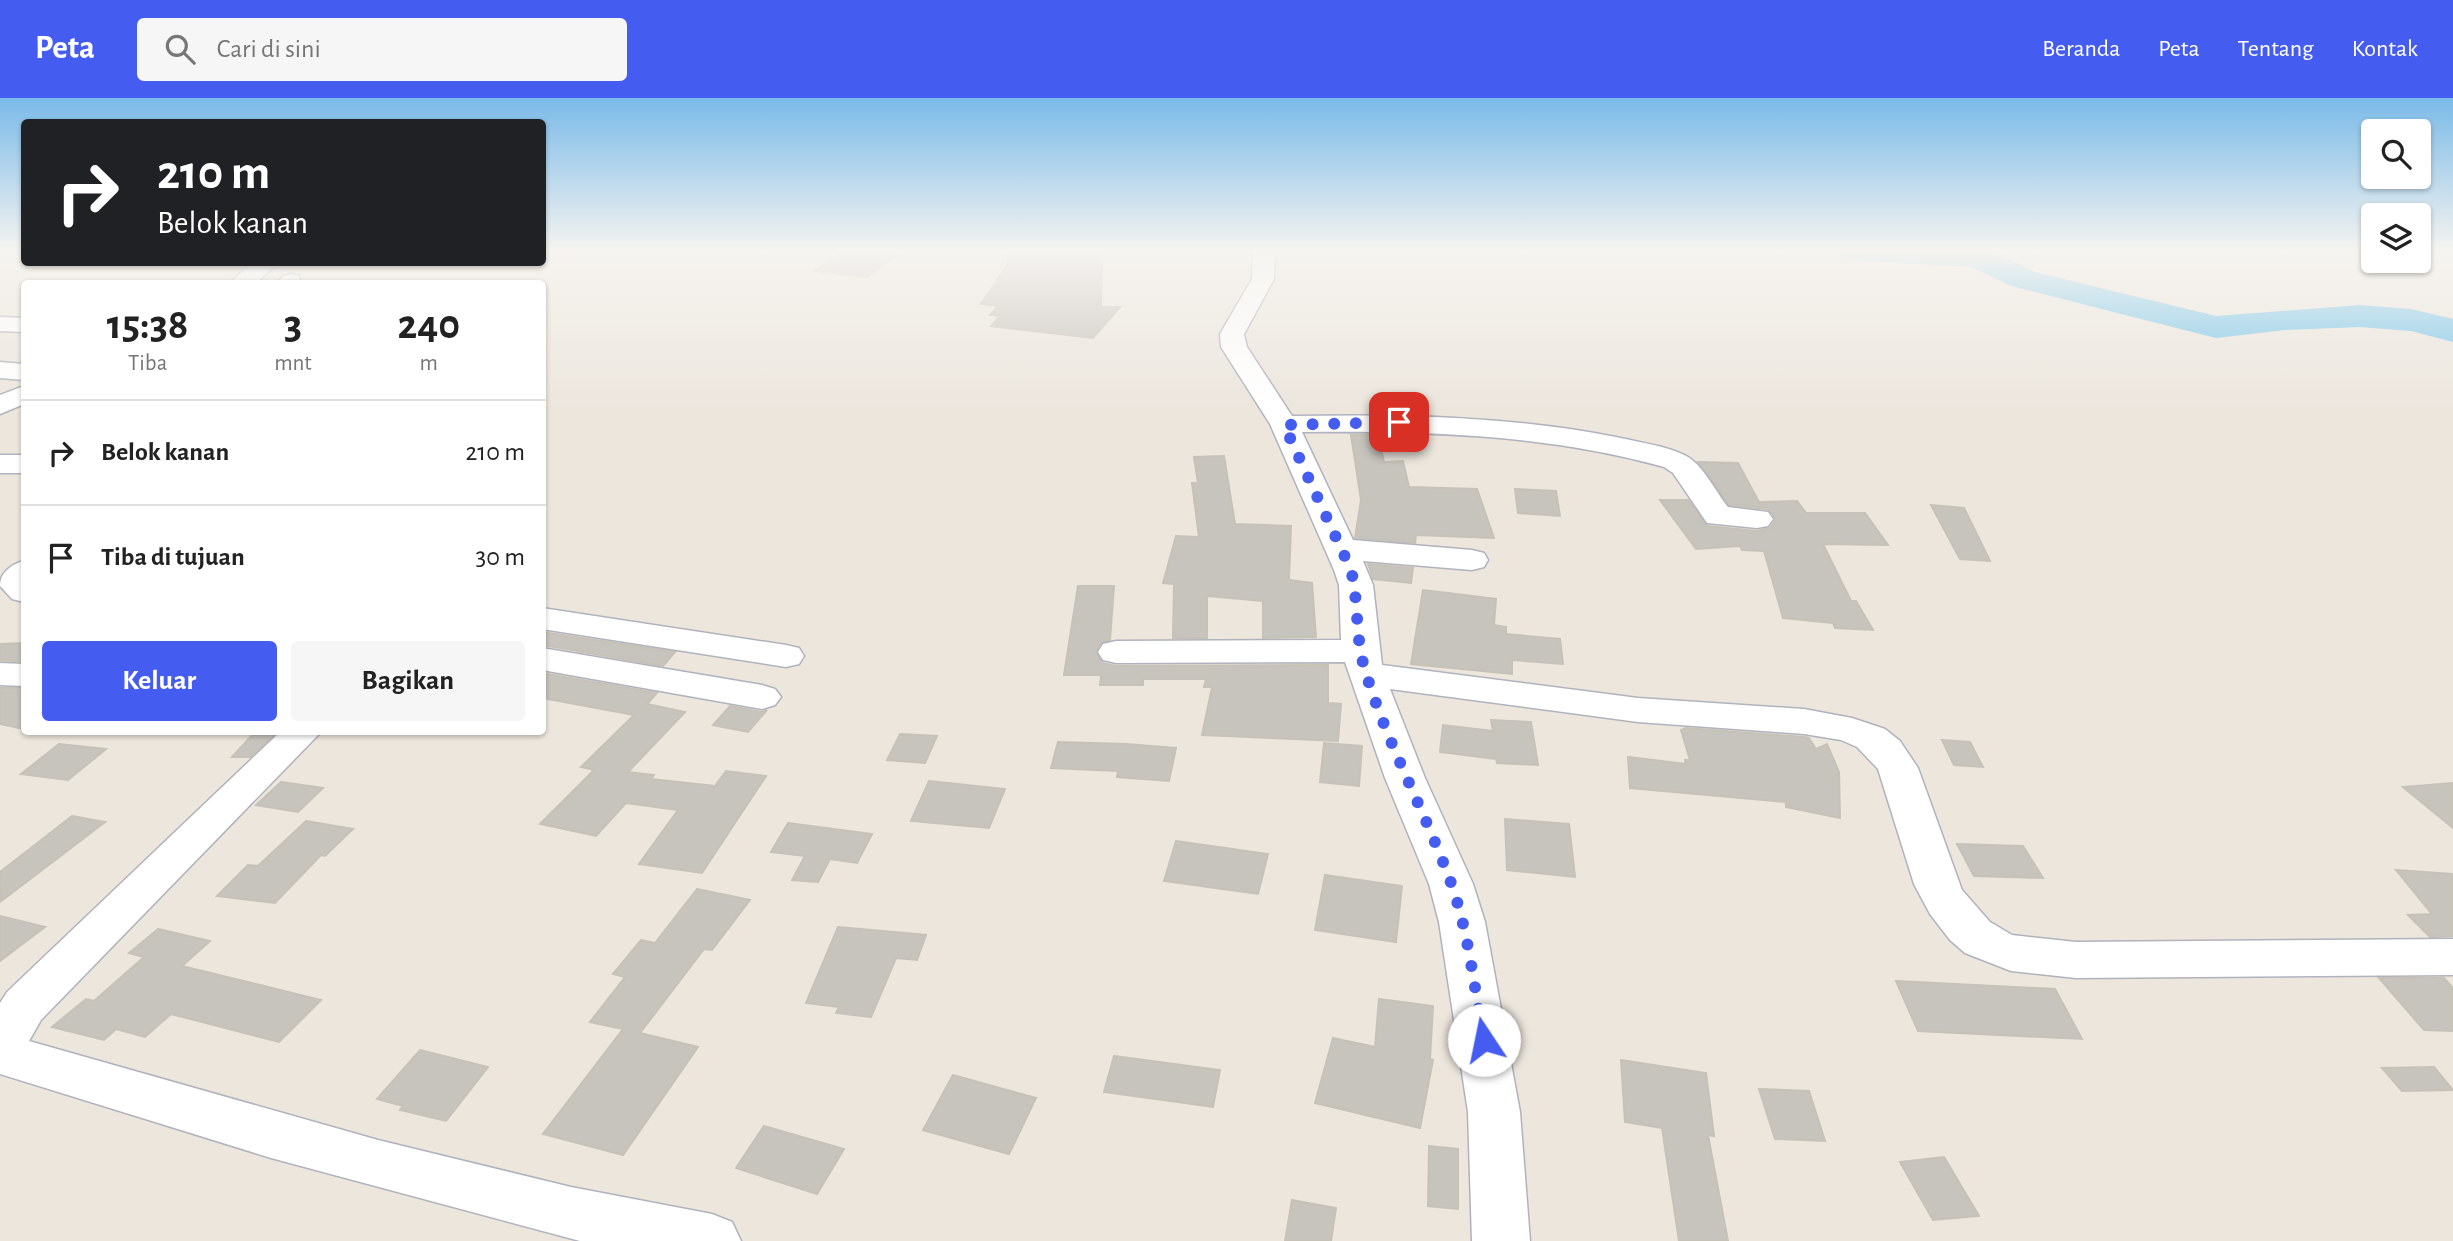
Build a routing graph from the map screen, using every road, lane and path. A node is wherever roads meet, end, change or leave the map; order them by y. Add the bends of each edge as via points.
1 (1250, 303) edge
2 (0, 324) edge
3 (21, 325) edge
4 (0, 370) edge
5 (21, 372) edge
6 (21, 396) edge
7 (0, 406) edge
8 (1284, 425) junction
9 (0, 464) edge
10 (21, 464) edge
11 (1758, 519) dead end
12 (1340, 549) junction
13 (1472, 560) dead end
14 (21, 575) edge
15 (21, 589) edge
16 (546, 619) edge
17 (1116, 652) dead end
18 (786, 656) dead end
19 (546, 660) edge
20 (1363, 663) junction
21 (0, 674) edge
22 (21, 675) edge
23 (762, 697) dead end
24 (299, 735) edge
25 (2445, 966) edge
26 (595, 1231) edge
27 (712, 1241) edge
28 (1500, 1241) edge

1 - 8 street via 1233,340
2 - 3 street
4 - 5 street
6 - 7 street
8 - 11 street via 1399,422 1500,426 1607,443 1674,461 1718,516
8 - 12 street
9 - 10 street
12 - 13 street
12 - 20 street via 1356,585
14 - 15 street via 15,583
16 - 18 street
17 - 20 street
19 - 23 street
20 - 25 street via 1677,715 1855,731 1886,749 1901,776 1936,890 1968,933 2011,953 2066,959
20 - 28 street via 1462,922 1494,1112
21 - 22 street
24 - 26 street via 24,1006 1,1044 7,1055
26 - 27 street

